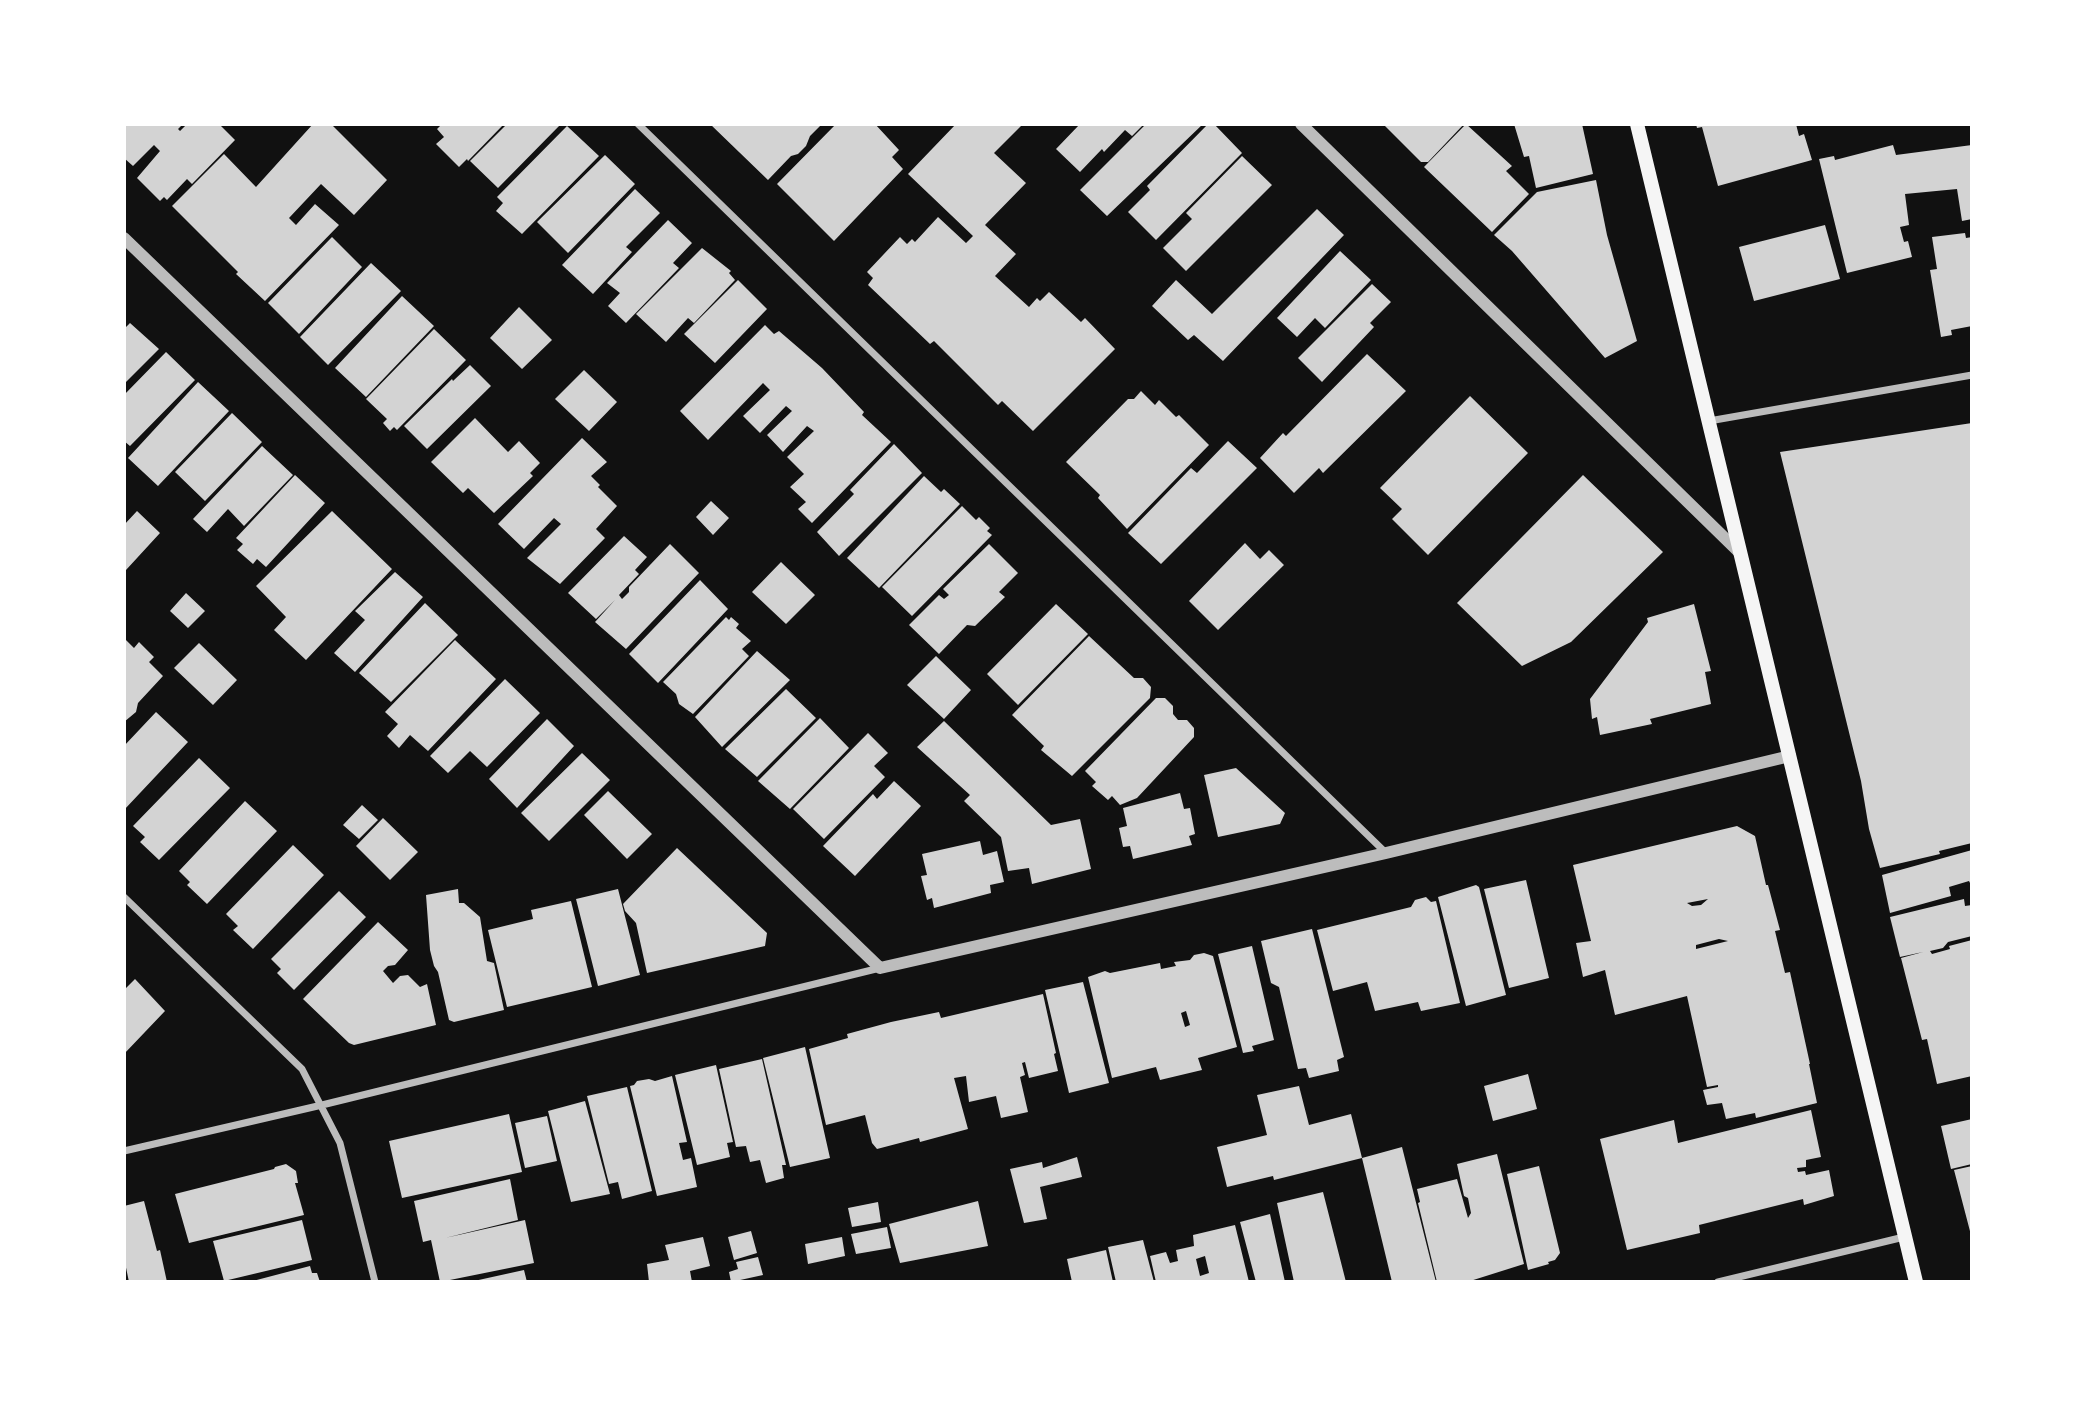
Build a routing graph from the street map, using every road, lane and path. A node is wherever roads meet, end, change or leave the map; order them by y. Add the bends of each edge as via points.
1 (638, 124) edge
2 (1301, 124) edge
3 (1637, 124) edge
4 (124, 237) edge
5 (1972, 375) edge
6 (1709, 421) junction
7 (1738, 551) junction
8 (1790, 756) junction
9 (1386, 853) junction
10 (124, 897) edge
11 (880, 968) junction
12 (322, 1105) junction
13 (124, 1151) edge
14 (1904, 1237) junction
15 (375, 1282) edge
16 (1718, 1282) edge
17 (1916, 1282) edge

1 - 9 street
2 - 7 street
3 - 6 main road
4 - 11 street
5 - 6 street
6 - 7 main road
7 - 8 main road
8 - 9 street
8 - 14 main road
9 - 11 street
10 - 12 street via 302,1069
11 - 12 street
12 - 13 street
12 - 15 street via 340,1143
14 - 16 street
14 - 17 main road

